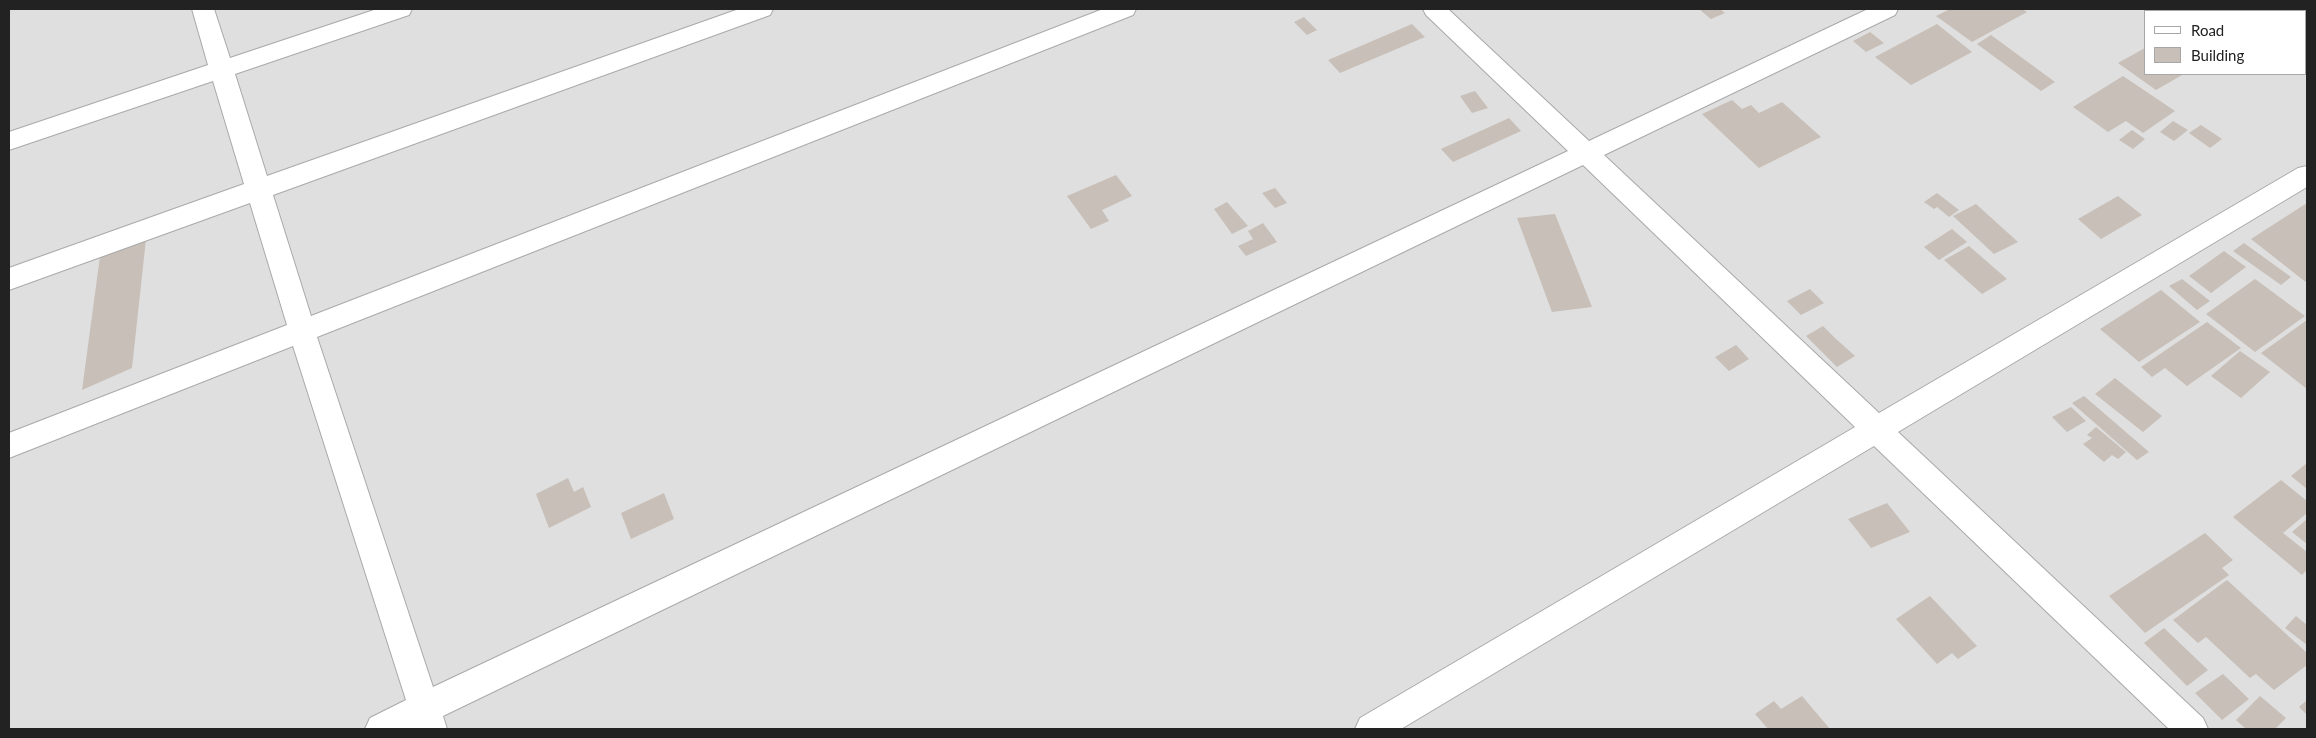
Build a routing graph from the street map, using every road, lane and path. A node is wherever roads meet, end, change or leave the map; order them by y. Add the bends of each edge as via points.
1 (203, 9) edge
2 (401, 9) edge
3 (762, 9) edge
4 (1125, 9) edge
5 (1434, 9) edge
6 (1887, 9) edge
7 (223, 69) junction
8 (9, 140) edge
9 (1586, 153) junction
10 (2307, 175) edge
11 (260, 189) junction
12 (9, 279) edge
13 (302, 331) junction
14 (1877, 430) junction
15 (9, 446) edge
16 (427, 719) edge
17 (381, 729) edge
18 (1371, 729) edge
19 (2192, 729) edge

1 - 7 street
2 - 7 street
3 - 11 street
4 - 13 street
5 - 9 street
6 - 9 street
7 - 8 street
7 - 11 street
9 - 14 street
9 - 16 street
10 - 14 street
11 - 12 street
11 - 13 street
13 - 15 street
13 - 16 street
14 - 18 street
14 - 19 street
16 - 17 street

